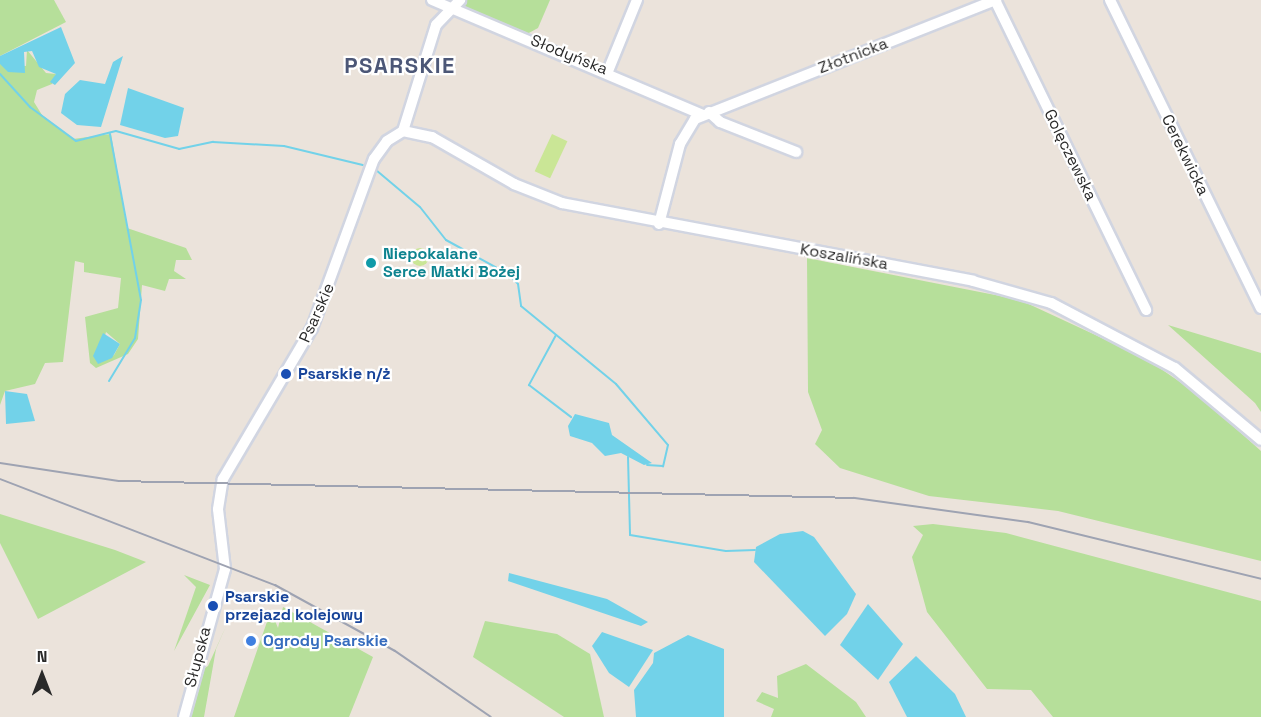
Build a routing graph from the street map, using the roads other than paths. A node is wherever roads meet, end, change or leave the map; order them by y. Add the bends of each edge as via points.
1 (428, 0) edge
2 (432, 0) edge
3 (460, 0) edge
4 (637, 0) edge
5 (996, 0) edge
6 (1110, 0) edge
7 (453, 10) junction
8 (436, 25) junction
9 (608, 71) junction
10 (706, 113) junction
11 (403, 131) junction
12 (796, 152) dead end
13 (659, 224) junction
14 (1261, 308) edge
15 (1146, 310) dead end
16 (1261, 440) edge
17 (226, 563) joint
18 (184, 717) edge

1 - 8 street
2 - 7 street, Słodyńska
3 - 7 street
4 - 9 street
5 - 10 street, Złotnicka
5 - 15 street, Golęczewska
6 - 14 street, Cerekwicka
7 - 8 street
7 - 9 street, Słodyńska
8 - 11 street
9 - 10 street, Słodyńska
10 - 12 street
10 - 13 street, Złotnicka via 683,136
11 - 13 street, Koszalińska via 432,137 540,196
11 - 17 street, Psarskie via 387,141 374,159 312,328 223,479 218,508
13 - 16 street, Koszalińska via 974,281 1051,303 1175,368
17 - 18 street, Słupska

